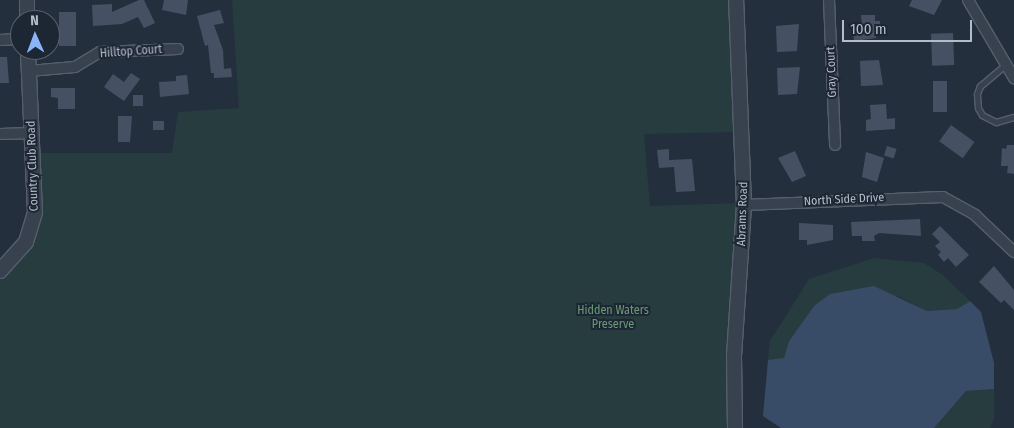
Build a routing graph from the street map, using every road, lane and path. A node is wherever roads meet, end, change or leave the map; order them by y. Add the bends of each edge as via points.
1 (736, 0) edge
2 (829, 0) edge
3 (968, 0) edge
4 (178, 48) dead end
5 (28, 60) edge
6 (1005, 65) junction
7 (29, 71) junction
8 (1014, 78) edge
9 (1014, 118) edge
10 (32, 133) junction
11 (0, 134) edge
12 (834, 145) dead end
13 (744, 205) junction
14 (1014, 252) edge
15 (0, 271) edge
16 (735, 428) edge

1 - 13 street, Abrams Road
2 - 12 street, Gray Court
3 - 6 street
4 - 7 street, Hilltop Court via 100,52 75,67
5 - 7 street, Country Club Road
6 - 8 street
6 - 9 lane via 980,86 977,100 982,115 989,120 1002,123
7 - 10 street, Country Club Road
10 - 11 street
10 - 15 street, Country Club Road via 35,212 31,232 19,252
13 - 14 street, North Side Drive via 943,197 975,214
13 - 16 street, Abrams Road via 734,356

